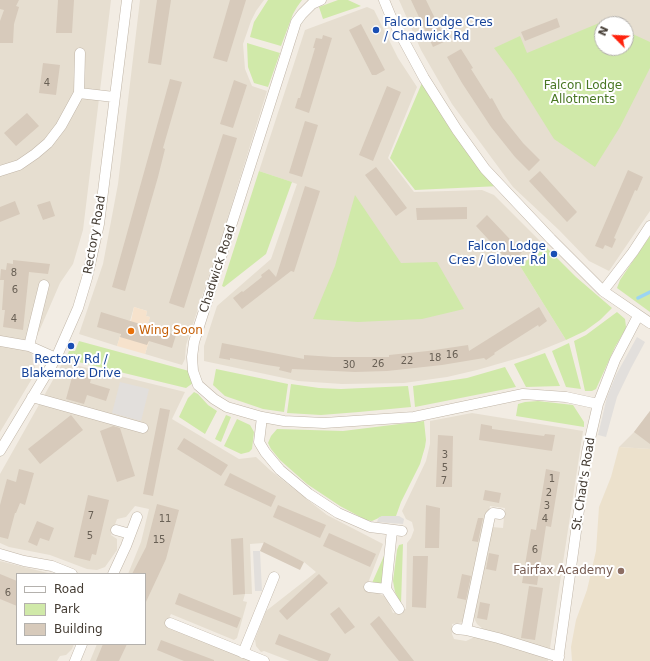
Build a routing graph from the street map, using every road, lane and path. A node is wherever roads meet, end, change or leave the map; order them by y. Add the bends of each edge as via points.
1 (126, 0) edge
2 (321, 0) edge
3 (384, 0) edge
4 (80, 53) dead end
5 (79, 93) junction
6 (114, 97) junction
7 (0, 171) edge
8 (650, 226) edge
9 (44, 285) dead end
10 (603, 291) junction
11 (638, 316) junction
12 (650, 323) edge
13 (0, 341) edge
14 (30, 346) junction
15 (56, 358) junction
16 (32, 397) junction
17 (598, 404) junction
18 (262, 417) junction
19 (143, 428) dead end
20 (0, 451) edge
21 (500, 514) dead end
22 (137, 517) dead end
23 (116, 530) dead end
24 (130, 534) junction
25 (0, 554) edge
26 (70, 573) edge
27 (113, 573) edge
28 (274, 577) dead end
29 (369, 586) dead end
30 (386, 589) junction
31 (399, 609) dead end
32 (170, 623) dead end
33 (82, 645) edge
34 (243, 652) junction
35 (558, 659) edge
36 (75, 661) edge
37 (264, 661) edge

1 - 6 street, Rectory Road
2 - 18 street, Chadwick Road via 312,4 296,22 194,342 193,371 198,385 221,404
3 - 10 street via 424,78 485,169
4 - 5 street
5 - 6 street
5 - 7 street via 61,126 48,143 19,166
6 - 15 street, Rectory Road via 94,252 78,308
8 - 10 street
9 - 14 street
10 - 11 street
11 - 12 street
11 - 17 street, St. Chad's Road via 615,360
13 - 14 street
14 - 15 street
15 - 16 street, Rectory Road
16 - 19 street
16 - 20 street, Rectory Road
17 - 18 street, Chadwick Road via 566,396 523,394 414,417 324,423
17 - 35 street, St. Chad's Road via 587,452
18 - 30 street via 259,442 280,470 309,494 338,513 370,527 397,531
21 - 35 street via 492,513 490,516 462,629 498,638
22 - 24 street
23 - 24 street
24 - 27 street
25 - 26 street via 52,566
28 - 34 street
29 - 30 street
30 - 31 street
32 - 34 street
33 - 36 street
34 - 37 street

